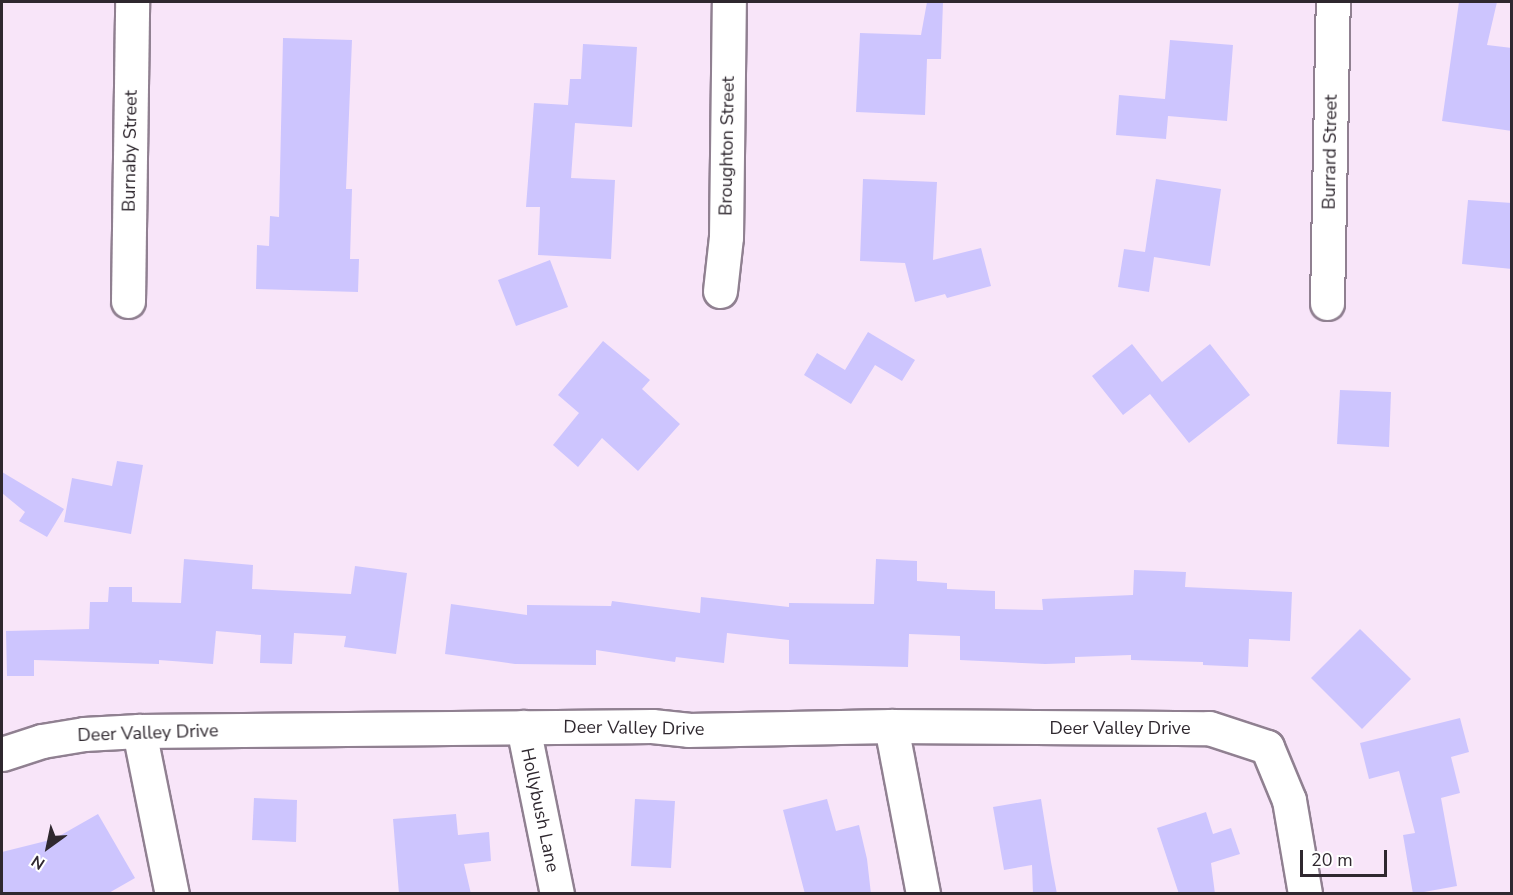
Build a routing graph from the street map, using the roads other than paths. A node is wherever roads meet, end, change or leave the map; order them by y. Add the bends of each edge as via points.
1 (132, 2) edge
2 (729, 2) edge
3 (1333, 2) edge
4 (720, 291) dead end
5 (128, 301) dead end
6 (1327, 303) dead end
7 (891, 726) junction
8 (522, 727) junction
9 (139, 731) junction
10 (2, 754) edge
11 (172, 894) edge
12 (557, 894) edge
13 (923, 894) edge
14 (1305, 894) edge

1 - 5 street, Burnaby Street
2 - 4 street, Broughton Street via 726,237
3 - 6 street, Burrard Street
7 - 8 street, Deer Valley Drive via 688,730 652,726
7 - 13 street
7 - 14 street, Deer Valley Drive via 1209,728 1267,747 1289,800
8 - 9 street, Deer Valley Drive
8 - 12 street, Hollybush Lane
9 - 10 street, Deer Valley Drive via 42,741
9 - 11 street

